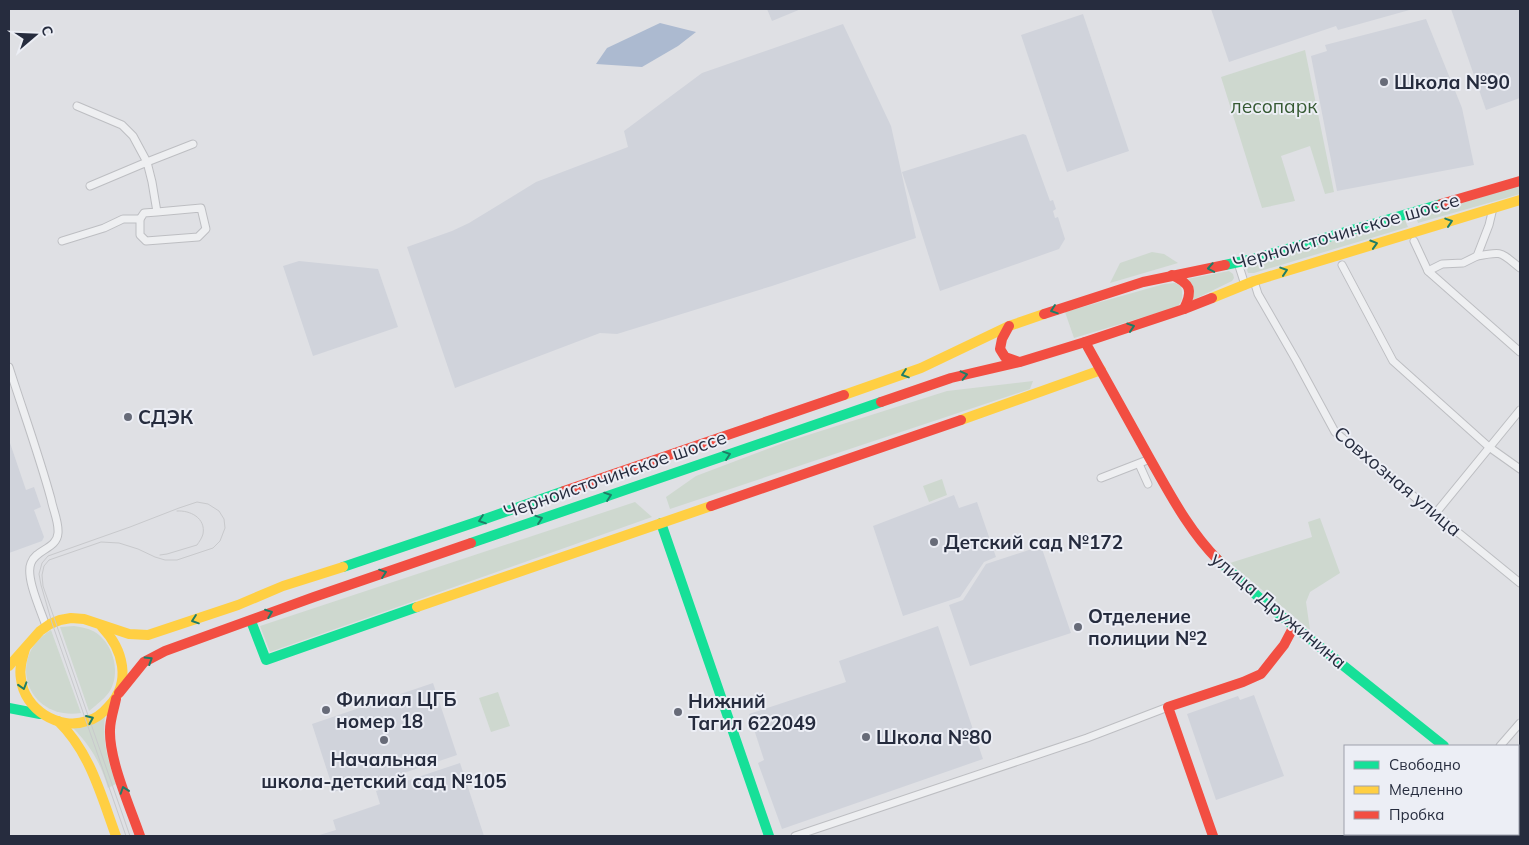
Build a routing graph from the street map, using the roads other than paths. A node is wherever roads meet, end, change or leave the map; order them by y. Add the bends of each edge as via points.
1 (77, 106) dead end
2 (193, 144) dead end
3 (147, 162) junction
4 (1520, 182) edge
5 (90, 186) dead end
6 (1520, 200) edge
7 (1493, 208) junction
8 (157, 212) junction
9 (140, 218) junction
10 (62, 241) dead end
11 (1414, 241) dead end
12 (1477, 256) junction
13 (1238, 263) junction
14 (1342, 265) dead end
15 (1520, 268) edge
16 (1428, 271) junction
17 (1171, 275) junction
18 (1249, 283) junction
19 (1184, 309) junction
20 (1009, 326) junction
21 (1085, 342) junction
22 (1520, 352) edge
23 (1020, 362) junction
24 (9, 368) edge
25 (1101, 370) junction
26 (848, 394) junction
27 (1520, 410) edge
28 (855, 412) junction
29 (700, 444) junction
30 (1489, 447) junction
31 (1150, 459) junction
32 (707, 462) junction
33 (1139, 464) junction
34 (1520, 469) edge
35 (1101, 478) dead end
36 (1148, 484) dead end
37 (561, 491) junction
38 (568, 509) junction
39 (1435, 514) junction
40 (661, 523) junction
41 (1520, 583) edge
42 (218, 612) junction
43 (251, 620) junction
44 (99, 625) junction
45 (46, 626) junction
46 (1294, 626) junction
47 (226, 630) junction
48 (25, 647) junction
49 (9, 666) edge
50 (118, 696) junction
51 (1168, 707) junction
52 (9, 708) edge
53 (47, 716) junction
54 (58, 721) junction
55 (1520, 723) edge
56 (1443, 745) edge
57 (1501, 745) edge
58 (115, 836) edge
59 (140, 836) edge
60 (769, 836) edge
61 (794, 836) edge
62 (1212, 836) edge

1 - 3 street via 122,125 133,136
2 - 3 street
3 - 5 street
3 - 8 street
4 - 13 main road, Черноисточинское шоссе
6 - 7 main road, Черноисточинское шоссе
7 - 12 street
18 -> 7 main road, Черноисточинское шоссе
8 - 9 street via 144,213
8 - 9 street via 201,208 206,229 198,237 146,241 140,235
9 - 10 street via 123,219
11 - 16 street
12 - 15 street via 1501,253
12 - 16 street via 1463,263 1442,264
13 -> 17 main road, Черноисточинское шоссе
13 - 18 street, Совхозная улица
14 - 30 street via 1392,360
16 - 22 street
17 - 19 main road via 1184,280 1190,288
17 -> 20 main road, Черноисточинское шоссе
18 - 19 main road, Черноисточинское шоссе
18 - 39 street, Совхозная улица via 1335,432
21 -> 19 main road, Черноисточинское шоссе
20 - 23 main road via 999,347 1006,359
20 -> 26 main road, Черноисточинское шоссе via 921,368
21 - 23 main road, Черноисточинское шоссе
21 - 25 main road, улица Дружинина
28 -> 23 main road, Черноисточинское шоссе via 951,378
24 - 45 street via 47,483 58,532 54,543 35,556 30,567 31,581
25 - 31 main road, улица Дружинина
25 - 40 main road
26 - 28 main road
26 - 29 main road, Черноисточинское шоссе
27 - 30 street
32 -> 28 main road, Черноисточинское шоссе
29 - 32 main road
29 - 37 main road, Черноисточинское шоссе
30 - 34 street
30 - 39 street
31 - 33 street
31 - 46 main road, улица Дружинина via 1188,523 1210,552
38 -> 32 main road, Черноисточинское шоссе
33 - 35 street
33 - 36 street
37 - 38 main road
37 -> 42 main road, Черноисточинское шоссе via 283,586
43 -> 38 main road, Черноисточинское шоссе
39 - 41 street, Совхозная улица
40 - 43 main road via 266,660
40 - 60 main road
42 -> 44 main road, Черноисточинское шоссе via 148,635 138,636
42 - 47 main road via 218,623
43 - 47 main road, Черноисточинское шоссе
44 - 45 main road, Черноисточинское шоссе via 77,618
44 - 50 main road via 112,638 122,658 123,679
45 - 48 main road, Черноисточинское шоссе
46 - 51 main road via 1284,645 1261,674
46 - 56 main road, улица Дружинина
50 -> 47 main road, Черноисточинское шоссе via 144,662 165,651
48 - 49 main road, Черноисточинское шоссе
48 -> 53 main road, Черноисточинское шоссе via 20,671 23,689 32,706
54 -> 50 main road, Черноисточинское шоссе via 71,724 87,721 105,711
59 -> 50 main road via 111,747 110,729
51 - 61 street via 1087,738
51 - 62 main road
52 - 53 main road, Черноисточинское шоссе
53 - 54 main road, Черноисточинское шоссе
54 - 58 main road via 74,738 88,762
55 - 57 street

